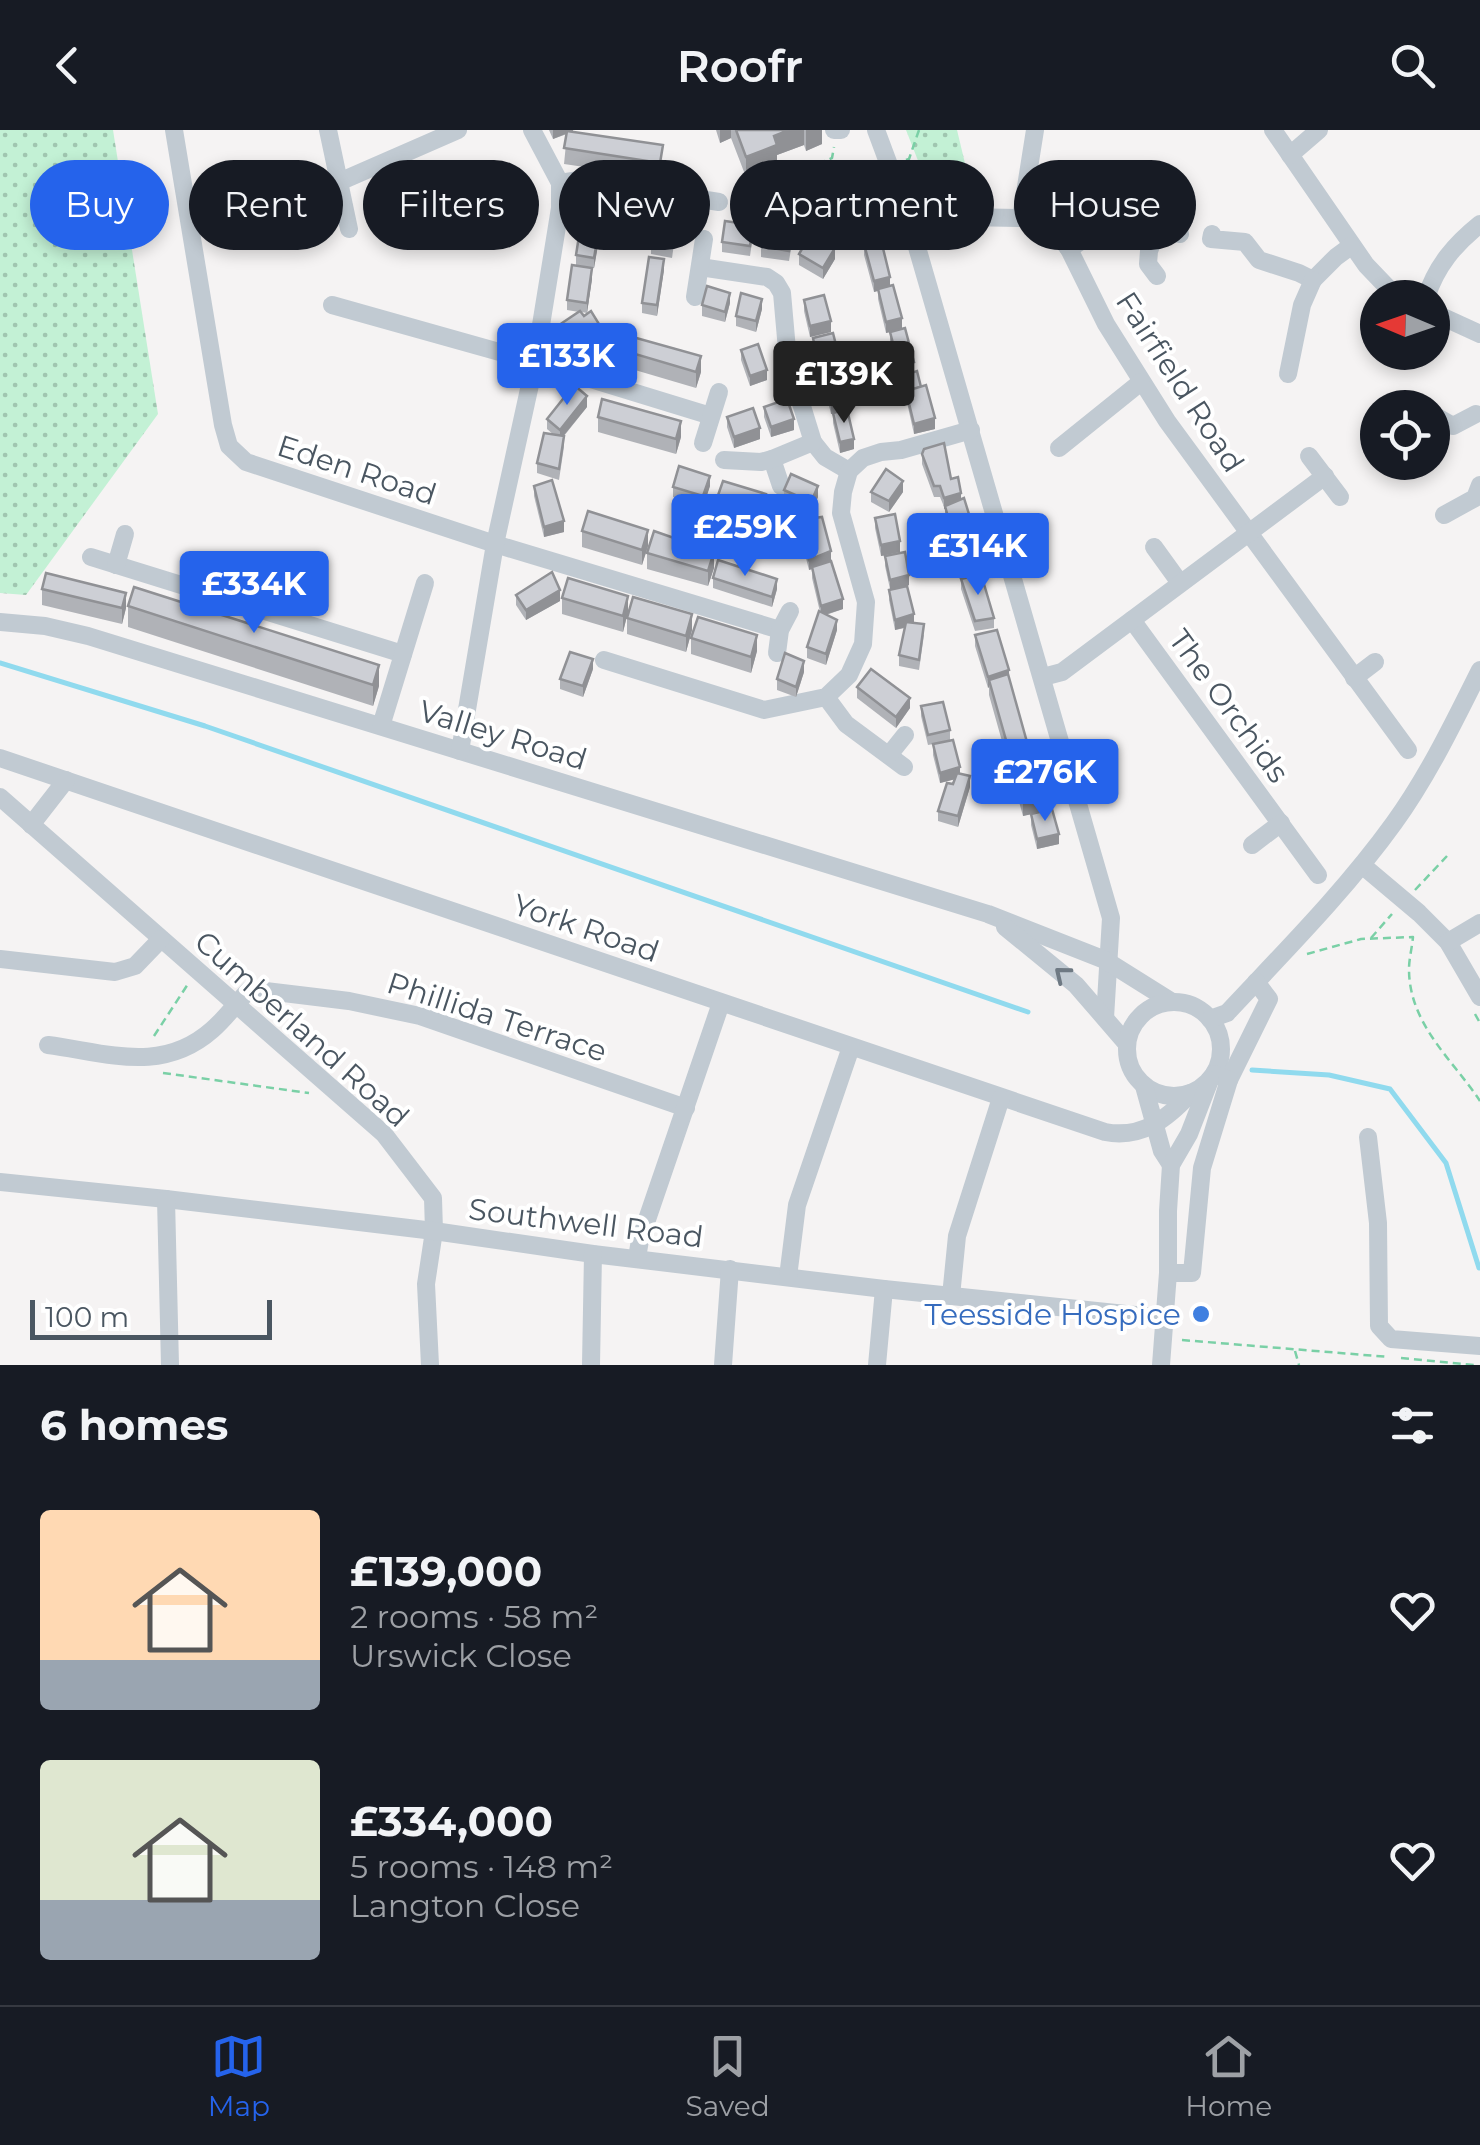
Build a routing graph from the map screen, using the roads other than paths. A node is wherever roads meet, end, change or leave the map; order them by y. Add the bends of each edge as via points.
1 (174, 130) edge
2 (328, 130) edge
3 (458, 130) edge
4 (532, 130) edge
5 (1034, 130) edge
6 (1273, 130) edge
7 (1319, 130) edge
8 (878, 134) edge
9 (1290, 155) junction
10 (334, 160) edge
11 (888, 160) edge
12 (1030, 160) edge
13 (343, 180) edge
14 (559, 181) edge
15 (710, 201) edge
16 (719, 202) road end
17 (343, 206) edge
18 (559, 214) edge
19 (1480, 224) edge
20 (348, 229) dead end
21 (1212, 234) dead end
22 (1351, 246) junction
23 (702, 250) edge
24 (918, 250) edge
25 (1069, 250) edge
26 (1149, 250) edge
27 (700, 268) junction
28 (1158, 276) dead end
29 (1313, 280) junction
30 (1380, 280) edge
31 (1432, 280) edge
32 (695, 297) dead end
33 (332, 305) dead end
34 (1450, 320) edge
35 (1480, 334) edge
36 (535, 362) junction
37 (1288, 374) dead end
38 (1141, 382) junction
39 (719, 392) dead end
40 (1479, 412) edge
41 (711, 416) junction
42 (1450, 424) edge
43 (971, 430) junction
44 (813, 442) junction
45 (703, 443) dead end
46 (1059, 448) dead end
47 (1310, 456) dead end
48 (724, 460) dead end
49 (772, 460) junction
50 (849, 471) junction
51 (1324, 476) junction
52 (1480, 485) edge
53 (781, 486) edge
54 (1340, 498) dead end
55 (1444, 515) dead end
56 (1247, 533) junction
57 (126, 534) dead end
58 (495, 544) junction
59 (1154, 546) dead end
60 (91, 557) dead end
61 (116, 565) junction
62 (1180, 583) junction
63 (425, 584) dead end
64 (790, 611) dead end
65 (1132, 620) junction
66 (0, 622) edge
67 (780, 630) junction
68 (777, 653) dead end
69 (403, 654) junction
70 (604, 660) dead end
71 (1375, 662) dead end
72 (628, 667) junction
73 (1480, 670) edge
74 (1043, 677) junction
75 (1354, 678) junction
76 (622, 688) dead end
77 (826, 698) junction
78 (381, 726) junction
79 (905, 735) dead end
80 (1408, 750) dead end
81 (460, 751) junction
82 (0, 758) edge
83 (66, 780) junction
84 (4, 806) edge
85 (1281, 824) junction
86 (31, 826) junction
87 (1252, 845) dead end
88 (1362, 865) junction
89 (1318, 874) dead end
90 (988, 914) junction
91 (1480, 923) edge
92 (161, 939) junction
93 (1448, 942) junction
94 (0, 959) edge
95 (1107, 962) junction
96 (1256, 982) junction
97 (721, 1002) junction
98 (1172, 1002) junction
99 (1475, 1002) edge
100 (235, 1004) junction
101 (1104, 1018) junction
102 (1210, 1020) junction
103 (1127, 1044) junction
104 (48, 1045) dead end
105 (850, 1047) junction
106 (1217, 1078) junction
107 (1144, 1086) junction
108 (1191, 1093) junction
109 (1001, 1098) junction
110 (686, 1108) junction
111 (1154, 1124) junction
112 (1368, 1137) dead end
113 (1172, 1165) junction
114 (0, 1182) edge
115 (166, 1199) junction
116 (434, 1231) junction
117 (593, 1254) junction
118 (638, 1258) junction
119 (730, 1269) junction
120 (1168, 1273) junction
121 (788, 1277) junction
122 (884, 1289) junction
123 (951, 1296) junction
124 (1165, 1319) junction
125 (1480, 1346) edge
126 (170, 1365) edge
127 (430, 1365) edge
128 (591, 1365) edge
129 (722, 1365) edge
130 (877, 1365) edge
131 (1161, 1365) edge

1 - 58 street, Eden Road via 229,446 246,462
2 - 10 street
3 - 13 street
4 - 14 street
5 - 12 street
6 - 9 street
7 - 9 street
8 - 11 street
9 - 22 street
15 - 16 street
17 - 20 street
18 - 36 street
19 - 31 street
21 - 29 street via 1245,242 1259,260
22 - 29 street
22 - 30 street
23 - 27 street
24 - 43 street
25 - 38 street, Fairfield Road
26 - 28 street via 1148,264
27 - 32 street
27 - 44 street via 776,283 788,361
29 - 37 street
33 - 36 street
34 - 35 street
36 - 41 street
36 - 58 street
38 - 46 street
38 - 56 street, Fairfield Road
39 - 41 street
40 - 42 street
41 - 45 street
43 - 50 street via 863,458
43 - 74 street
44 - 49 street
44 - 50 street
47 - 51 street
48 - 49 street
49 - 53 street
50 - 77 street via 841,513 866,602 863,644 849,676
51 - 54 street
51 - 56 street
52 - 55 street via 1475,498
56 - 62 street
56 - 75 street, Fairfield Road
57 - 61 street
58 - 67 street, Eden Road
58 - 81 street
59 - 62 street
60 - 61 street
61 - 69 street
62 - 65 street
63 - 69 street
64 - 67 street
65 - 74 street via 1062,672
65 - 85 street, The Orchids
66 - 78 street, Valley Road via 88,636
67 - 68 street
69 - 78 street
70 - 72 street
71 - 75 street
72 - 76 street
72 - 77 street via 764,710
73 - 88 street via 1432,763
74 - 95 street via 1111,918
75 - 80 street, Fairfield Road
77 - 79 street via 846,724 896,761
78 - 81 street, Valley Road
81 - 90 street, Valley Road
82 - 83 street, York Road
83 - 86 street
83 - 97 street, York Road
84 - 86 street, Cumberland Road
85 - 87 street, The Orchids
85 - 89 street, The Orchids
86 - 92 street, Cumberland Road
88 - 93 street
88 - 96 street
90 - 95 street, Valley Road
101 -> 90 street, Valley Road via 1076,985
91 - 93 street
92 - 94 street via 135,966 115,972
92 - 100 street, Cumberland Road
93 - 99 street
95 - 98 street, Valley Road
95 - 101 street
96 - 102 street via 1227,1013
96 - 106 street via 1269,1000
97 - 105 street, York Road
97 - 110 street
98 - 102 street
98 - 103 street via 1147,1010
100 - 104 street via 189,1048 162,1057
100 - 110 street, Phillida Terrace via 250,989 420,1016
100 - 116 street, Cumberland Road via 384,1134 433,1198
101 - 103 street, Valley Road
102 - 106 street via 1220,1046
103 - 107 street via 1130,1067
105 - 109 street, York Road
105 - 121 street via 797,1206
106 - 108 street
106 - 113 street
106 - 120 street via 1192,1274
107 - 108 street via 1167,1096
107 - 111 street
108 - 111 street
109 - 111 street, York Road via 1124,1136
109 - 123 street via 957,1236
110 - 118 street
111 - 113 street
112 - 125 street via 1379,1326 1391,1340
113 - 120 street
114 - 115 street, Southwell Road
115 - 116 street, Southwell Road
115 - 126 street
116 - 117 street, Southwell Road
116 - 127 street, Cumberland Road via 426,1284
117 - 118 street, Southwell Road
117 - 128 street
118 - 119 street, Southwell Road
119 - 121 street, Southwell Road
119 - 129 street
120 - 124 street
121 - 122 street, Southwell Road
122 - 123 street, Southwell Road
122 - 130 street
123 - 124 street, Southwell Road
124 - 131 street

